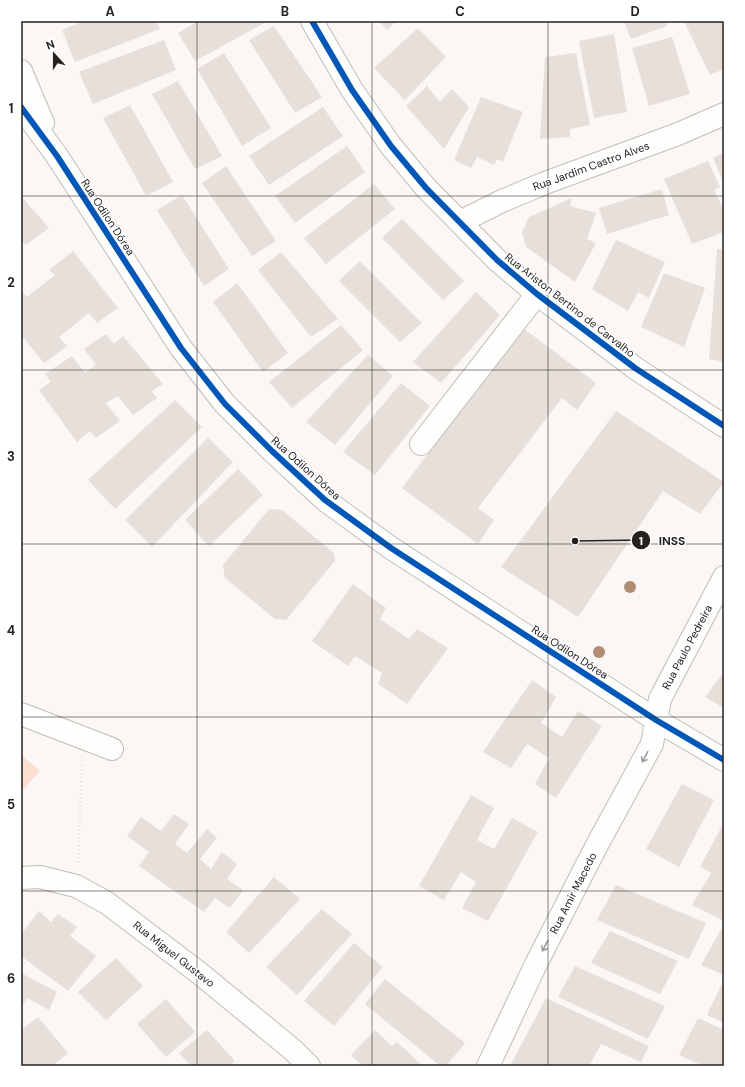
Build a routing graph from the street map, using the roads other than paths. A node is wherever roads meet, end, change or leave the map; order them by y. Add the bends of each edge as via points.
1 (312, 21) edge
2 (21, 72) edge
3 (21, 107) edge
4 (724, 114) edge
5 (57, 156) junction
6 (460, 222) junction
7 (537, 294) junction
8 (724, 426) edge
9 (421, 444) dead end
10 (724, 577) edge
11 (21, 714) edge
12 (656, 720) junction
13 (112, 749) dead end
14 (724, 760) edge
15 (21, 878) edge
16 (309, 1066) edge
17 (488, 1066) edge

1 - 6 street, Rua Ariston Bertino de Carvalho via 352,90 391,146 426,188
2 - 5 street
3 - 5 street, Rua Odilon Dórea
4 - 6 street, Rua Jardim Castro Alves via 678,134 545,183
5 - 12 street, Rua Odilon Dórea via 181,348 225,404 272,451 325,500 391,548
6 - 7 street, Rua Ariston Bertino de Carvalho via 497,260
7 - 8 street, Rua Ariston Bertino de Carvalho via 634,368
7 - 9 street
10 - 12 street, Rua Paulo Pedreira via 660,699
11 - 13 street
12 - 14 street, Rua Odilon Dórea
12 -> 17 street, Rua Amir Macedo via 652,744 597,844
15 - 16 street, Rua Miguel Gustavo via 40,877 76,886 107,903 198,972

